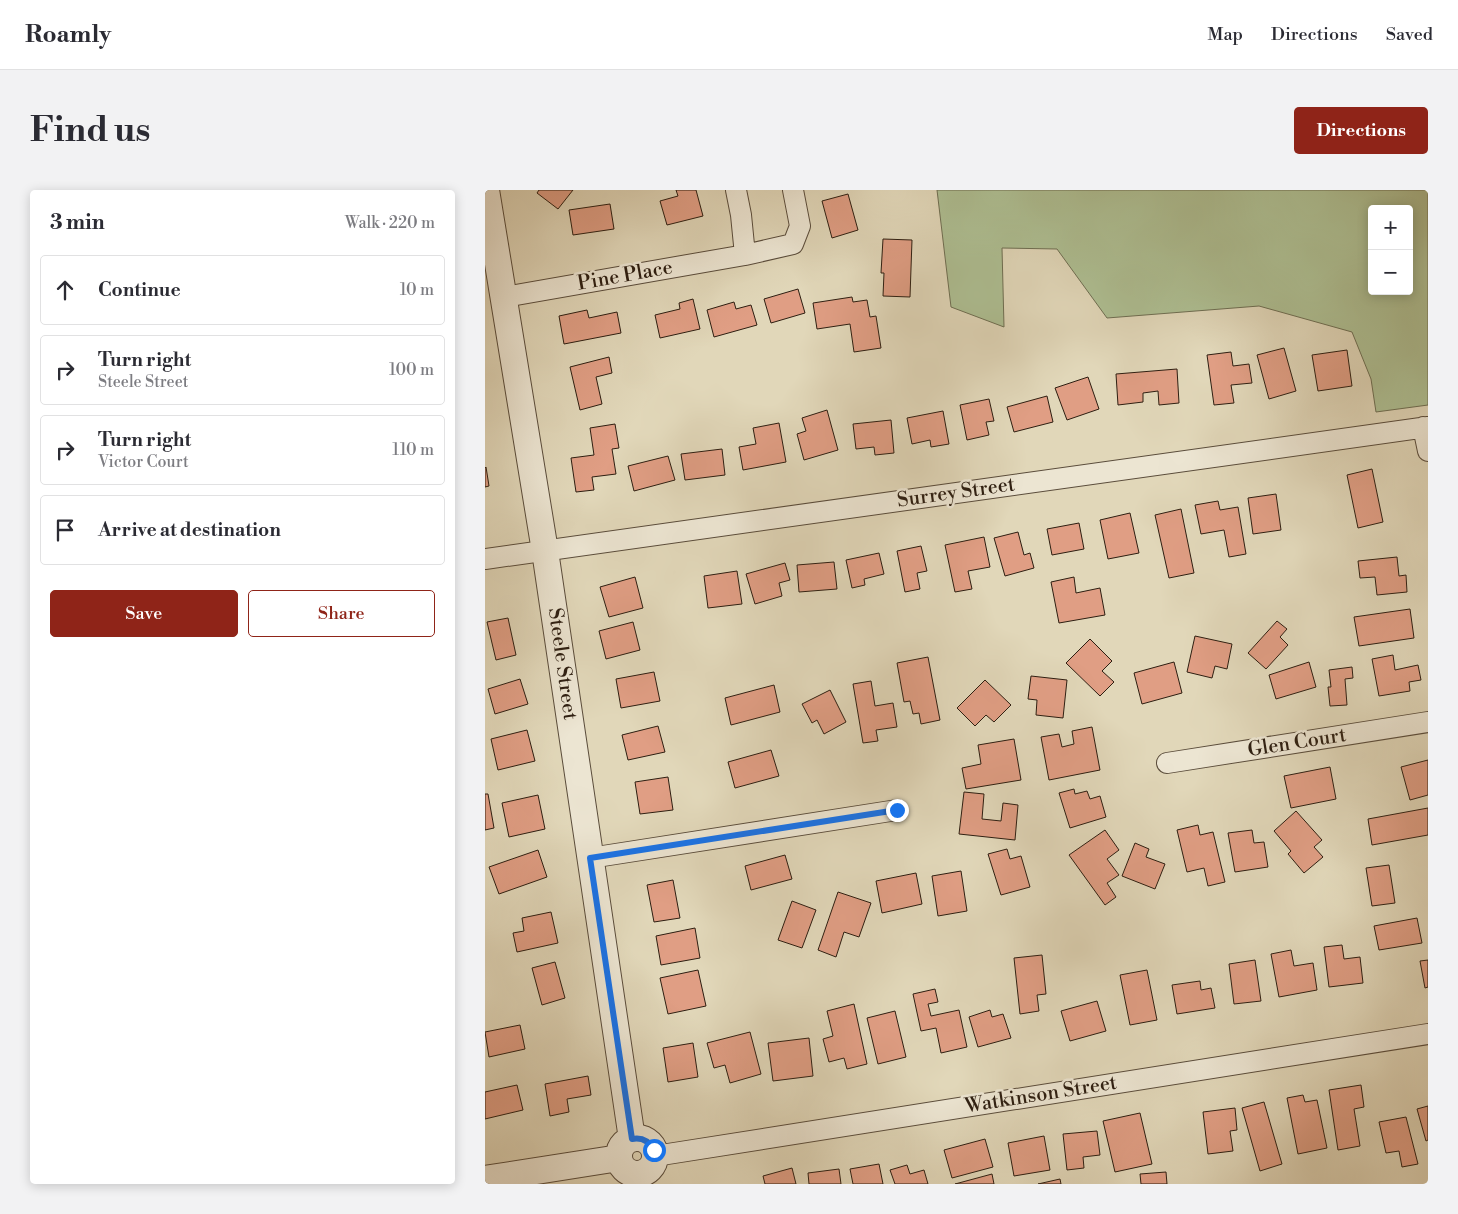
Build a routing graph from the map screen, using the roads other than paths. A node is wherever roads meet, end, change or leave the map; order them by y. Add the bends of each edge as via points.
1 (486, 190) edge
2 (736, 190) edge
3 (793, 190) edge
4 (745, 255) junction
5 (497, 286) edge
6 (1425, 427) edge
7 (1428, 451) edge
8 (545, 551) junction
9 (485, 559) edge
10 (1428, 722) edge
11 (1167, 763) dead end
12 (897, 810) dead end
13 (590, 858) junction
14 (1428, 1034) edge
15 (625, 1148) junction
16 (645, 1171) edge
17 (485, 1179) edge

1 - 5 street, Steele Street
2 - 4 street
3 - 4 street, Pine Place via 799,226 793,244
4 - 5 street, Pine Place
5 - 8 street, Steele Street
6 - 7 street
6 - 8 street, Surrey Street
8 - 9 street, Surrey Street
8 - 13 street, Steele Street
10 - 11 street, Glen Court
12 - 13 street
13 - 15 street, Steele Street
14 - 16 street, Watkinson Street
15 - 16 street via 623,1167 628,1171
15 - 17 street

